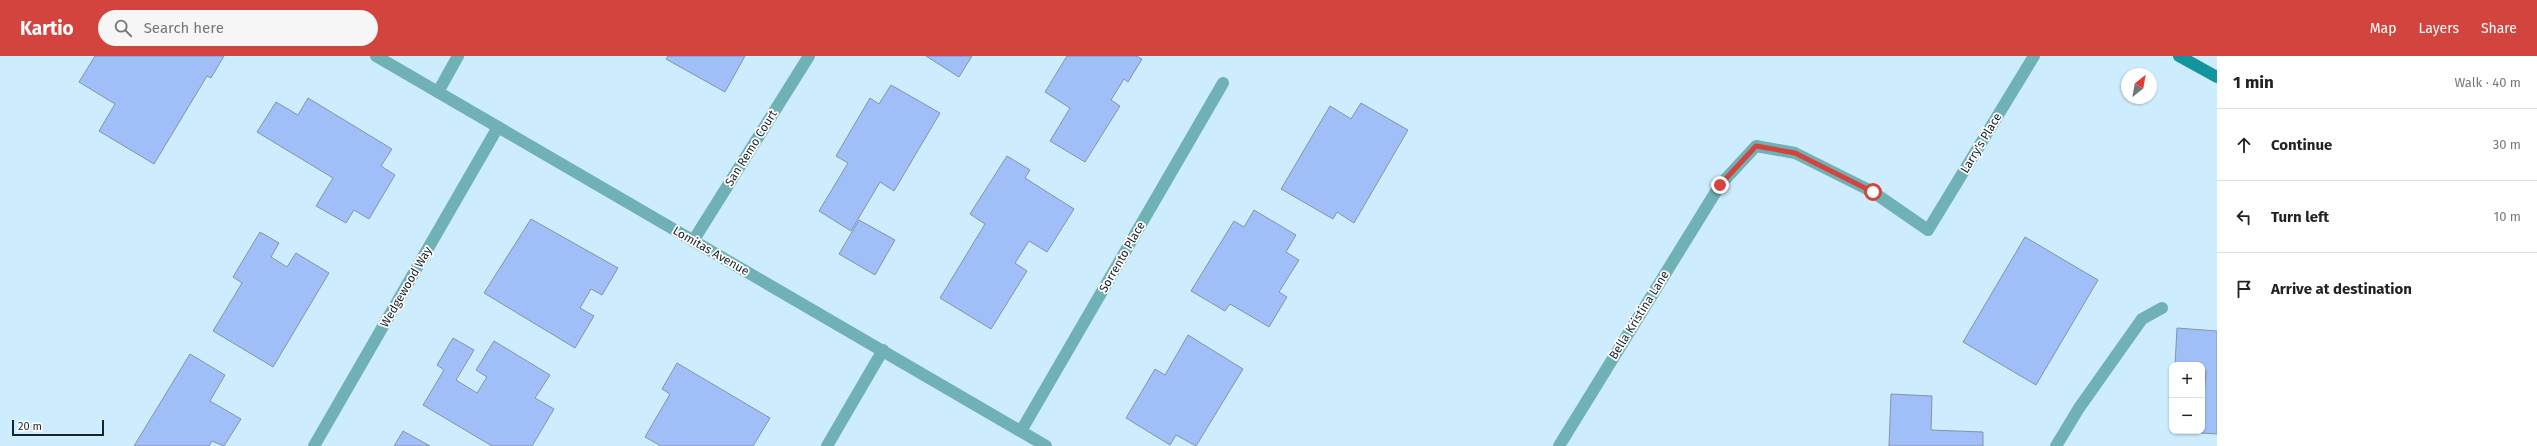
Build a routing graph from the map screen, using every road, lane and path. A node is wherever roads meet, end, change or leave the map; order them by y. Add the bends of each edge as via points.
1 (376, 56) edge
2 (458, 56) edge
3 (809, 56) edge
4 (2034, 56) edge
5 (2179, 56) edge
6 (2217, 77) edge
7 (1223, 83) dead end
8 (438, 92) junction
9 (498, 127) junction
10 (1928, 230) joint
11 (693, 241) junction
12 (2162, 308) dead end
13 (883, 350) junction
14 (1021, 431) junction
15 (314, 446) edge
16 (826, 446) edge
17 (1046, 446) edge
18 (1559, 446) edge
19 (2056, 446) edge

1 - 8 street, Lomitas Avenue
2 - 8 street
3 - 11 street, San Remo Court
4 - 10 street, Larry's Place
5 - 6 main road
7 - 14 street, Sorrento Place
8 - 9 street, Lomitas Avenue
9 - 11 street, Lomitas Avenue
9 - 15 street, Wedgewood Way
10 - 18 street, Bella Kristina Lane via 1873,192 1795,153 1756,146 1720,185
11 - 13 street, Lomitas Avenue
12 - 19 street via 2142,319 2079,408
13 - 14 street, Lomitas Avenue
13 - 16 street
14 - 17 street, Lomitas Avenue

